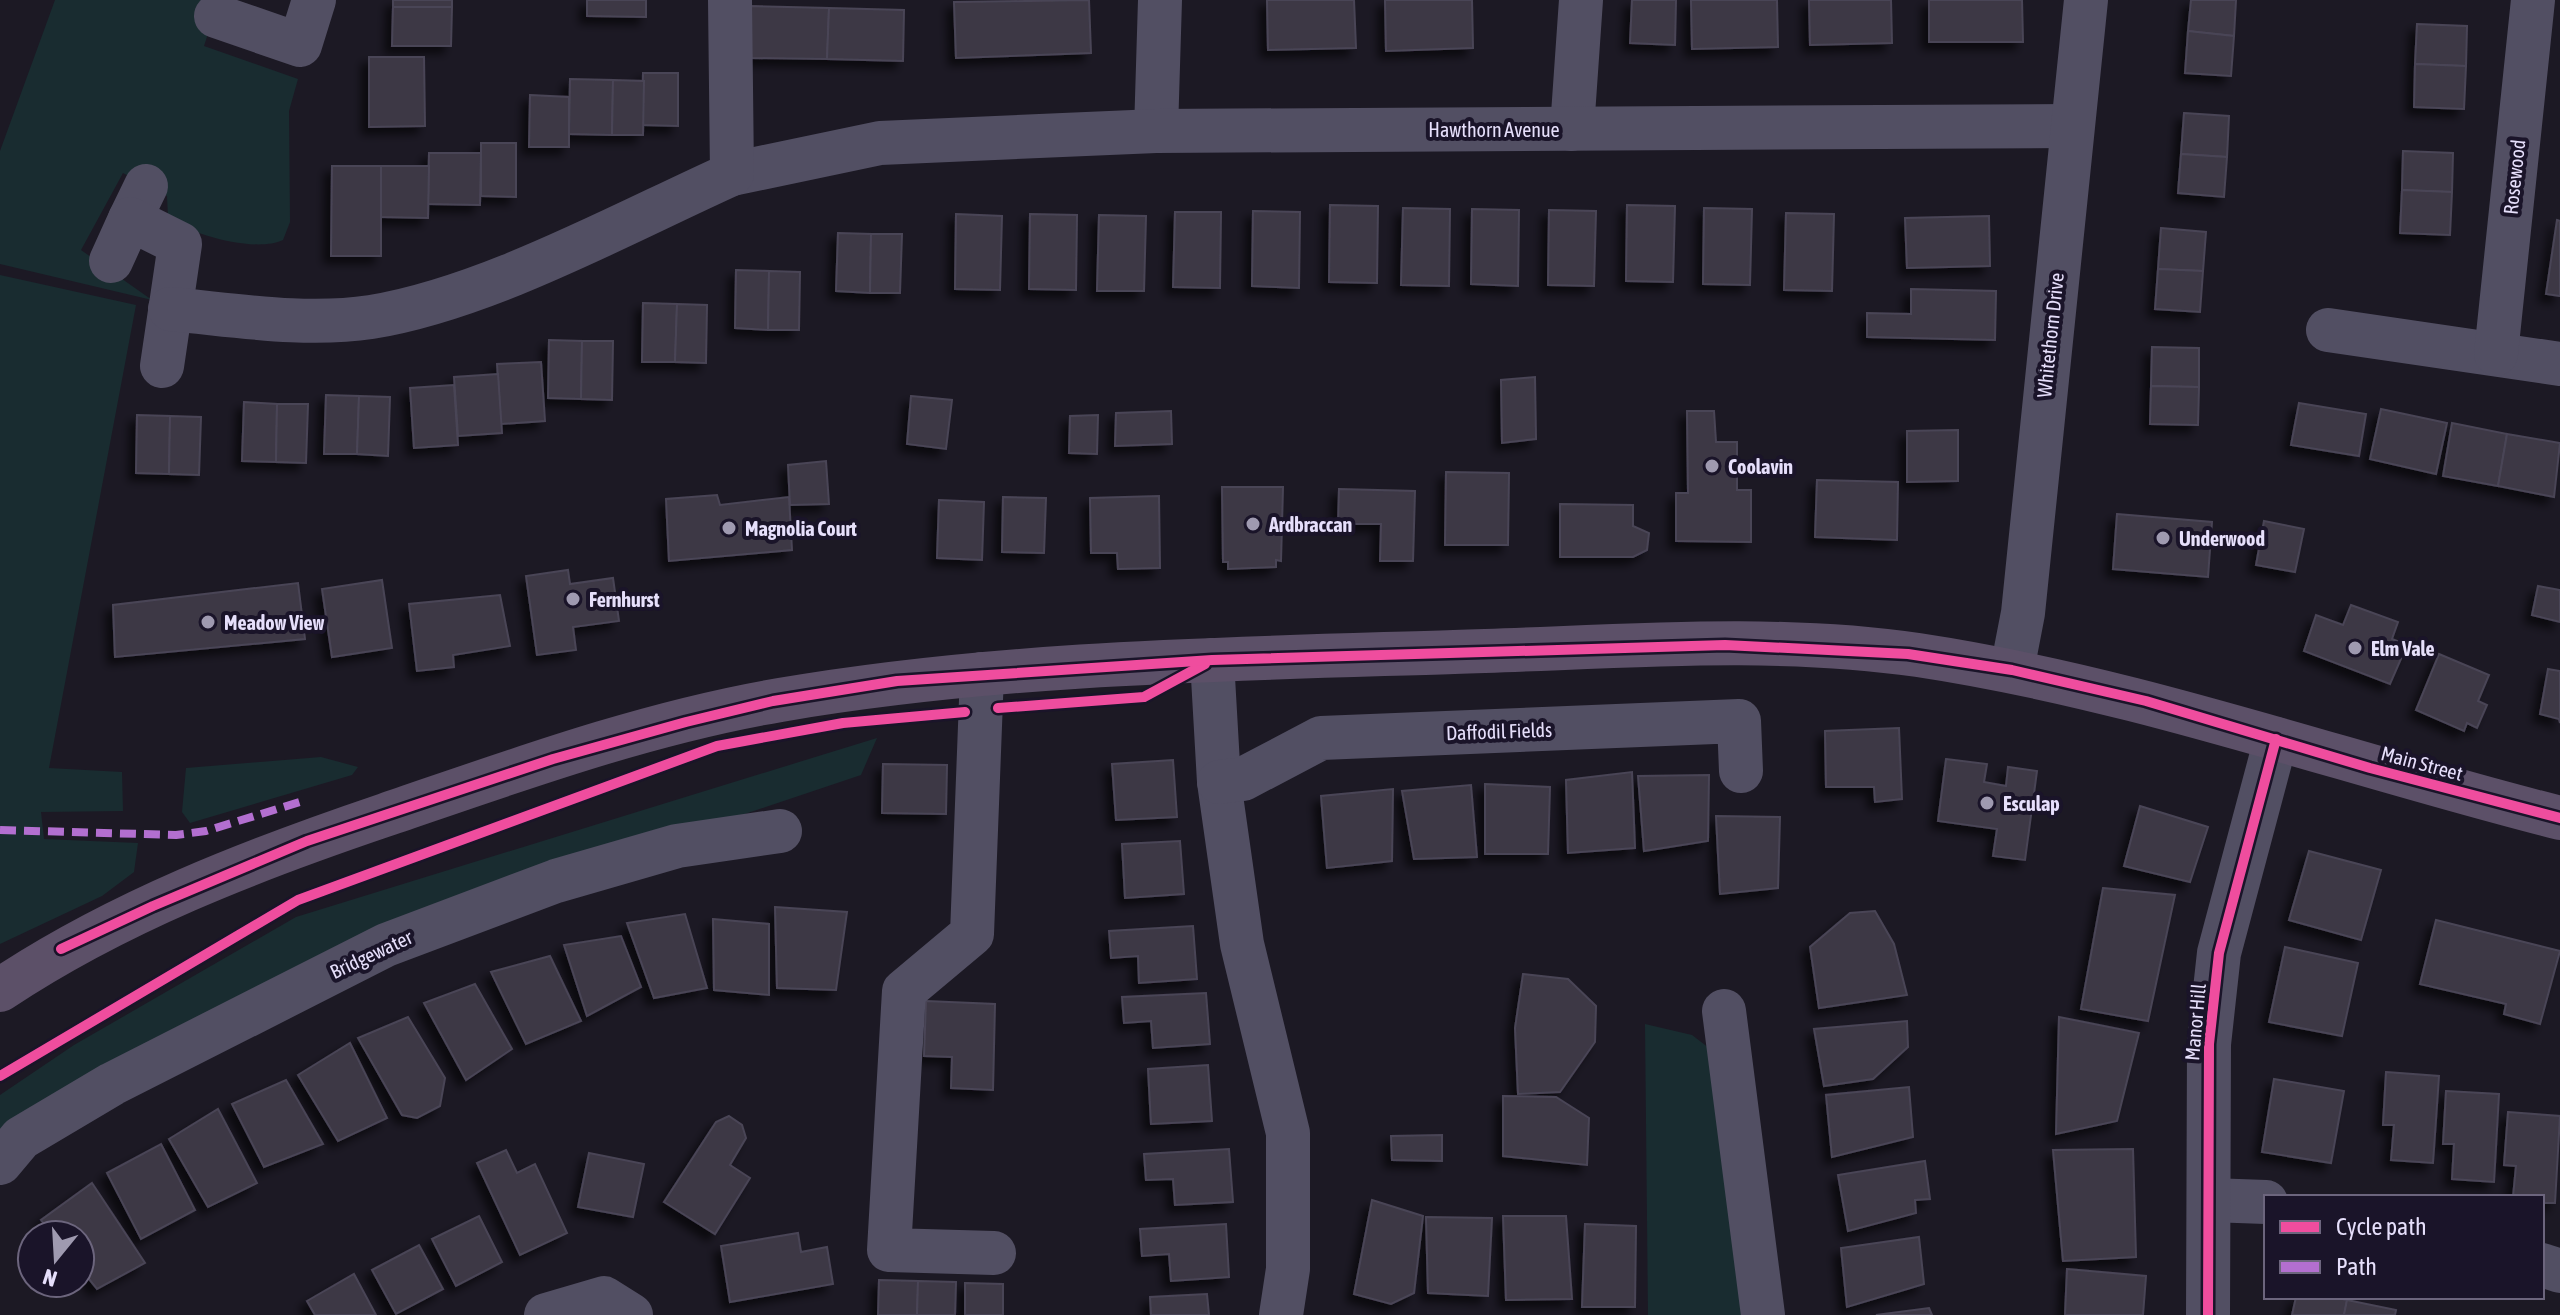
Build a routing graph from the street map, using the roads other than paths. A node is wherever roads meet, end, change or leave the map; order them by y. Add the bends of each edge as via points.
1 (314, 0) edge
2 (730, 0) edge
3 (1160, 0) edge
4 (1581, 0) edge
5 (2086, 0) edge
6 (2533, 0) edge
7 (216, 16) dead end
8 (2071, 126) junction
9 (1572, 129) junction
10 (1156, 131) junction
11 (732, 174) junction
12 (111, 261) dead end
13 (170, 309) junction
14 (2328, 330) dead end
15 (2496, 354) junction
16 (2560, 364) edge
17 (162, 366) dead end
18 (1212, 660) junction
19 (2012, 670) junction
20 (982, 674) junction
21 (2276, 739) junction
22 (1741, 771) dead end
23 (1219, 782) junction
24 (2560, 818) edge
25 (780, 831) dead end
26 (61, 949) junction
27 (0, 963) edge
28 (0, 990) edge
29 (1724, 1011) dead end
30 (0, 1163) edge
31 (2210, 1200) junction
32 (2264, 1202) edge
33 (994, 1253) dead end
34 (546, 1315) edge
35 (631, 1315) edge
36 (1281, 1315) edge
37 (1763, 1315) edge
38 (2208, 1315) edge

1 - 7 street via 300,45
2 - 11 street
3 - 10 street
4 - 9 street
5 - 8 street, Whitethorn Drive
6 - 15 street, Rosewood
8 - 9 street, Hawthorn Avenue
8 - 19 street, Whitethorn Drive via 2023,613
9 - 10 street, Hawthorn Avenue
10 - 11 street, Hawthorn Avenue via 853,147
11 - 13 street, Hawthorn Avenue via 514,273 402,311 309,321
12 - 13 street via 138,202 180,244
13 - 17 street
14 - 15 street
15 - 16 street
18 - 19 main road, Main Street via 1725,645 1908,654
18 - 20 main road, Main Street
18 - 23 street
19 - 21 main road, Main Street
20 - 26 main road, Main Street via 773,701 553,759 307,841
20 - 33 street via 972,934 904,991 889,1250
21 - 24 main road, Main Street
21 - 31 street, Manor Hill via 2219,953 2209,1044
22 - 23 street, Daffodil Fields via 1739,721 1321,738 1243,779
23 - 36 street via 1242,944 1288,1133 1288,1269
25 - 30 street, Bridgewater via 677,846 556,881 386,945 112,1084 21,1138
26 - 27 main road
26 - 28 main road
29 - 37 street
31 - 32 street
31 - 38 street, Manor Hill
34 - 35 street via 604,1298

